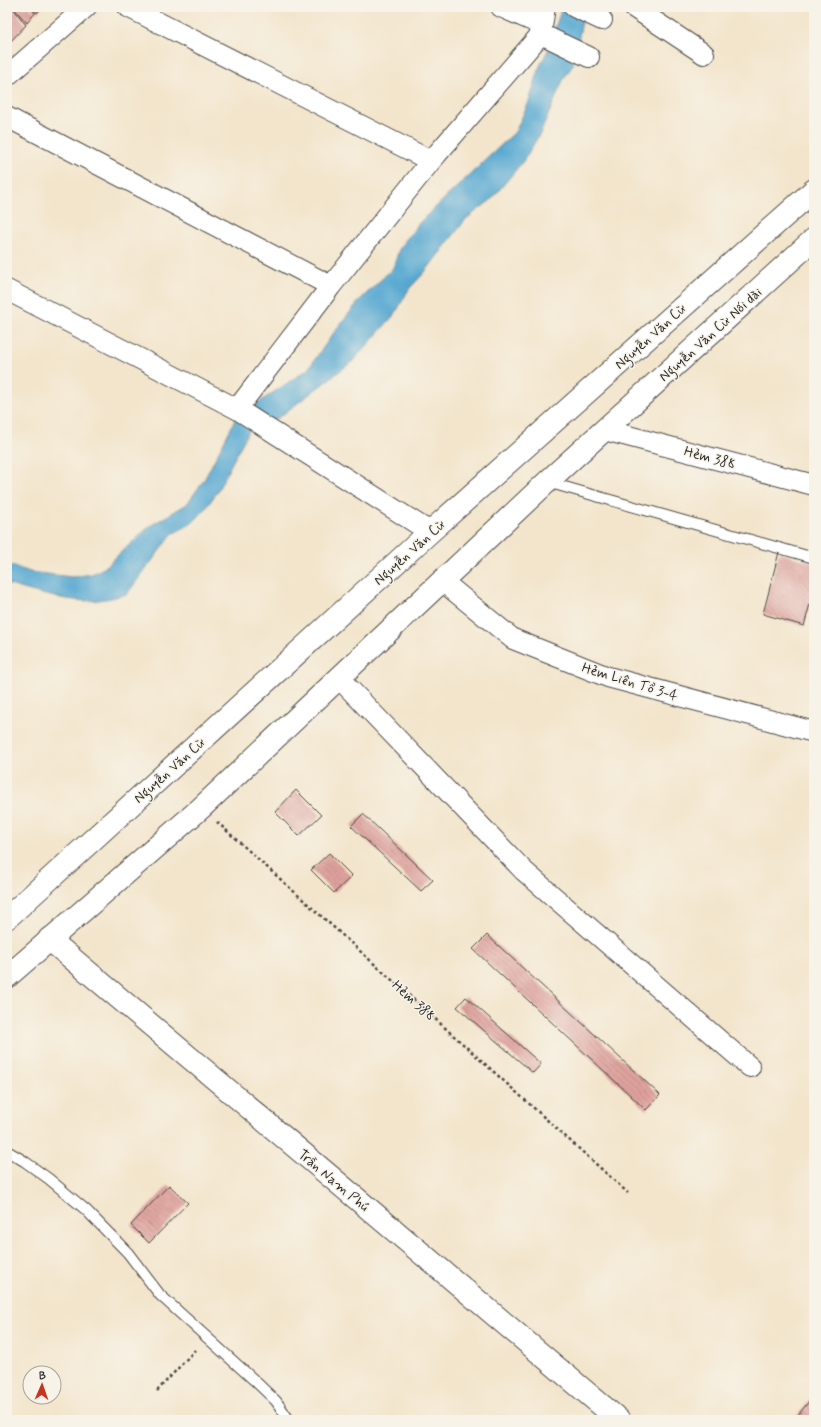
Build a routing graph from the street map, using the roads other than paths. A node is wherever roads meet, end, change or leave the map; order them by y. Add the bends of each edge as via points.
1 (86, 7) edge
2 (128, 7) edge
3 (501, 7) edge
4 (634, 7) edge
5 (544, 26) edge
6 (584, 54) dead end
7 (704, 54) dead end
8 (7, 76) edge
9 (7, 117) edge
10 (431, 161) junction
11 (814, 190) edge
12 (814, 239) edge
13 (331, 286) junction
14 (7, 290) edge
15 (239, 410) junction
16 (605, 430) junction
17 (547, 482) junction
18 (814, 485) edge
19 (430, 532) junction
20 (814, 558) edge
21 (442, 581) junction
22 (338, 678) junction
23 (814, 732) edge
24 (7, 918) edge
25 (49, 939) junction
26 (7, 977) edge
27 (750, 1067) dead end
28 (7, 1151) edge
29 (289, 1420) edge
30 (619, 1420) edge

1 - 8 street
2 - 10 street
3 - 5 street
4 - 7 street
5 - 6 street
5 - 10 street
9 - 13 street
10 - 13 street
11 - 19 main road, Nguyễn Văn Cừ
12 - 16 main road, Nguyễn Văn Cừ Nối dài
13 - 15 street
14 - 15 street
15 - 19 street
16 - 17 main road
16 - 18 street, Hẻm 388
17 - 20 lane
17 - 21 main road
19 - 24 main road, Nguyễn Văn Cừ
21 - 22 main road
21 - 23 street, Hẻm Liên Tổ 3-4 via 520,642 608,677
22 - 25 main road via 201,808
22 - 27 street via 524,870
25 - 26 main road
25 - 30 main road, Trần Nam Phú
28 - 29 lane via 49,1179 86,1210 128,1253 160,1296 276,1401

